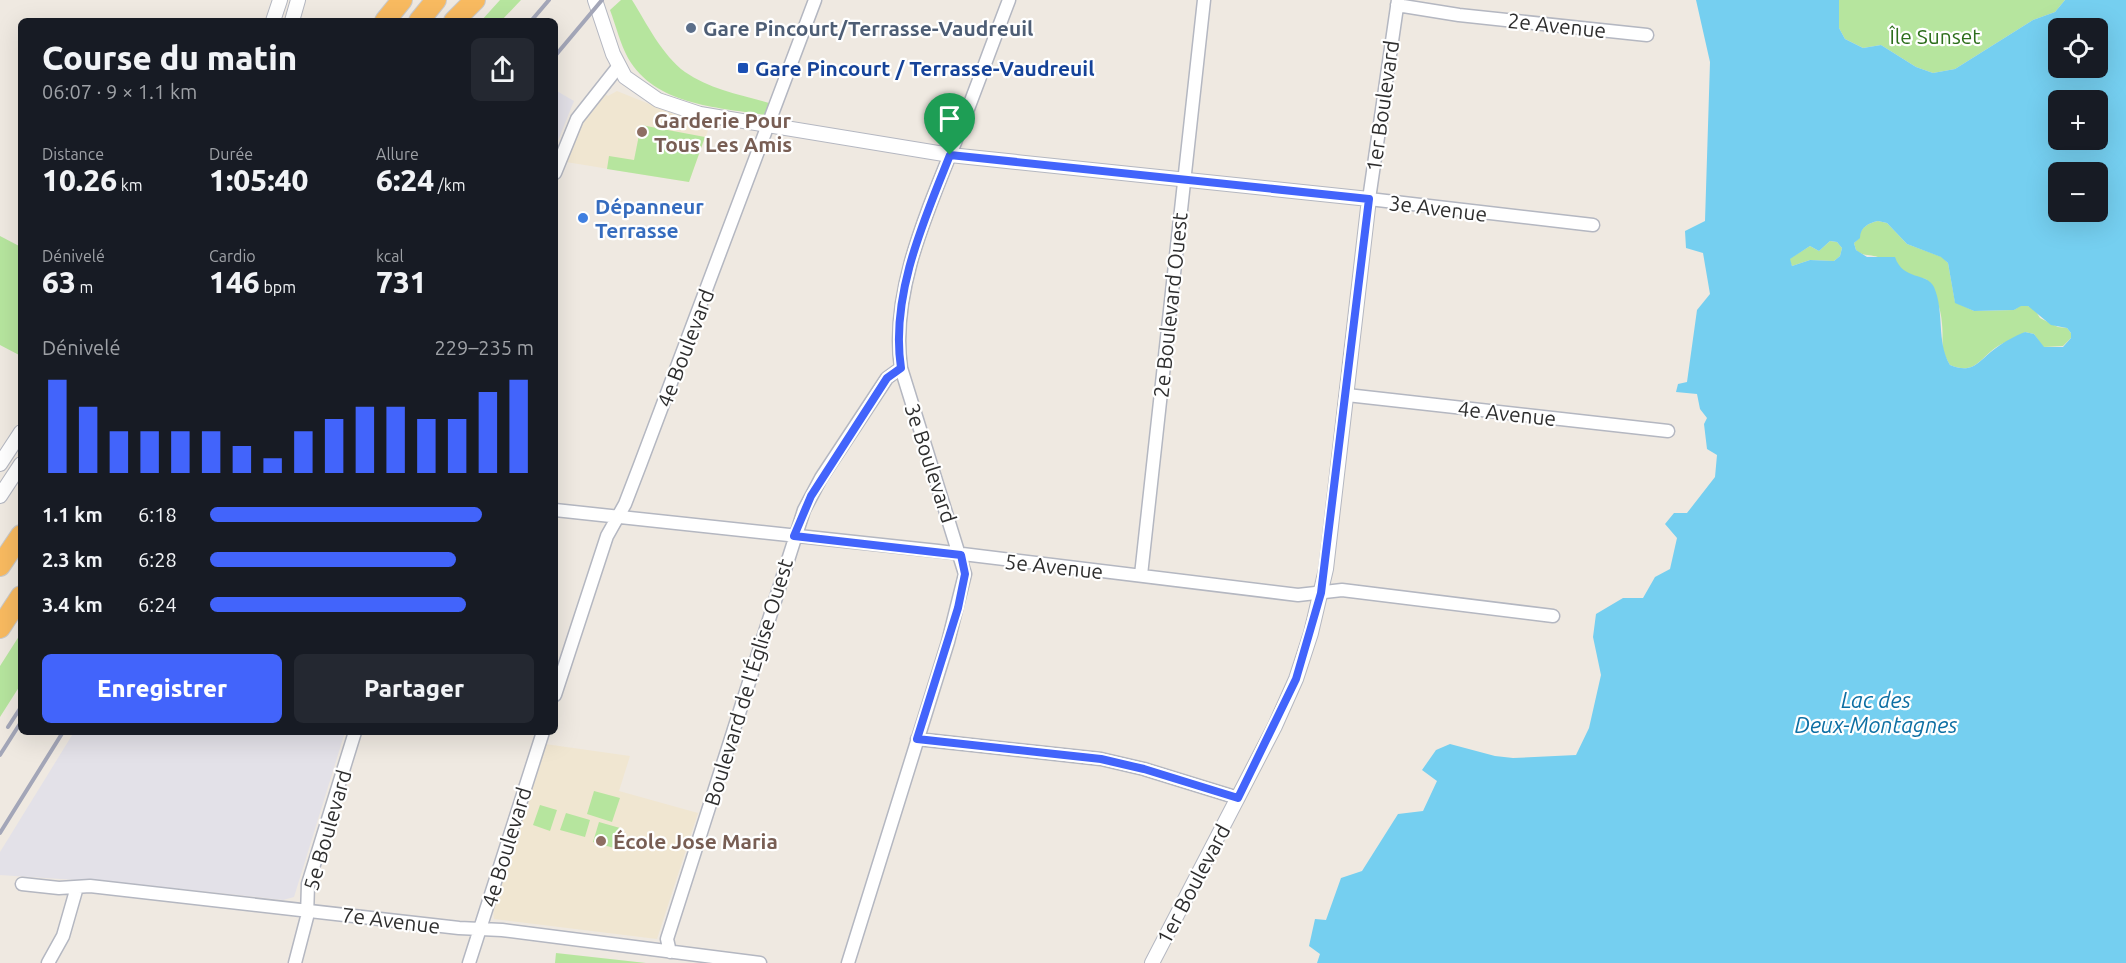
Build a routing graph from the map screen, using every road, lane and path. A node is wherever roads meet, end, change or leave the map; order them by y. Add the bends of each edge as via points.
1 (280, 0) edge
2 (298, 0) edge
3 (396, 0) edge
4 (402, 0) edge
5 (436, 0) edge
6 (475, 0) edge
7 (595, 0) edge
8 (815, 0) edge
9 (1009, 0) edge
10 (1204, 0) edge
11 (1397, 2) edge
12 (274, 18) edge
13 (293, 18) edge
14 (386, 18) edge
15 (387, 18) edge
16 (421, 18) edge
17 (457, 18) edge
18 (1647, 35) dead end
19 (618, 67) junction
20 (768, 124) junction
21 (950, 155) junction
22 (558, 166) edge
23 (1184, 181) junction
24 (1369, 199) junction
25 (1593, 225) dead end
26 (901, 368) junction
27 (1347, 395) junction
28 (1668, 431) dead end
29 (18, 437) edge
30 (0, 464) edge
31 (18, 469) edge
32 (0, 496) edge
33 (558, 510) edge
34 (617, 517) junction
35 (794, 536) junction
36 (18, 539) edge
37 (961, 555) junction
38 (0, 566) edge
39 (1141, 575) junction
40 (1321, 593) junction
41 (18, 601) edge
42 (1553, 616) dead end
43 (0, 628) edge
44 (558, 686) edge
45 (354, 735) edge
46 (542, 735) edge
47 (917, 739) junction
48 (1238, 798) junction
49 (22, 884) dead end
50 (77, 887) junction
51 (308, 909) junction
52 (480, 930) junction
53 (670, 952) junction
54 (48, 963) edge
55 (295, 963) edge
56 (469, 963) edge
57 (760, 963) edge
58 (848, 963) edge
59 (1152, 963) edge

1 - 12 street
2 - 13 street
3 - 14 highway
4 - 15 highway
5 - 16 highway
6 - 17 highway
7 - 19 street, 3e Avenue
8 - 20 street, 4e Boulevard
9 - 21 street, 3e Boulevard
10 - 23 street, 2e Boulevard Ouest
11 - 18 street, 2e Avenue via 1459,15
11 - 24 street, 1er Boulevard
19 - 20 street, 3e Avenue via 631,83 666,104 706,115
19 - 22 street via 577,119
20 - 21 street, 3e Avenue
20 - 34 street, 4e Boulevard
21 - 23 street, 3e Avenue
21 - 26 street, 3e Boulevard via 903,298 898,336
23 - 24 street, 3e Avenue
23 - 39 street, 2e Boulevard Ouest
24 - 25 street, 3e Avenue
24 - 27 street, 1er Boulevard
26 - 35 street, Boulevard de l'Église Ouest via 887,378 821,478
26 - 37 street, 3e Boulevard
27 - 28 street, 4e Avenue
27 - 40 street, 1er Boulevard
29 - 30 street
31 - 32 street
33 - 34 street, 5e Avenue
34 - 35 street, 5e Avenue
34 - 44 street, 4e Boulevard via 607,536
35 - 37 street, 5e Avenue
35 - 53 street, Boulevard de l'Église Ouest via 667,939
36 - 38 highway
37 - 39 street, 5e Avenue
37 - 47 street, 3e Boulevard via 965,574 958,608
39 - 40 street, 5e Avenue via 1298,595
40 - 42 street, 5e Avenue via 1342,590
40 - 48 street, 1er Boulevard via 1296,679
41 - 43 highway
45 - 51 street, 5e Boulevard via 308,884
46 - 52 street, 4e Boulevard
47 - 48 street via 1101,759
47 - 58 street, 3e Boulevard
48 - 59 street, 1er Boulevard
49 - 50 street, 7e Avenue
50 - 51 street, 7e Avenue
50 - 54 street via 63,936
51 - 52 street, 7e Avenue
51 - 55 street, 5e Boulevard
52 - 53 street, 7e Avenue
52 - 56 street, 4e Boulevard
53 - 57 street, 7e Avenue

